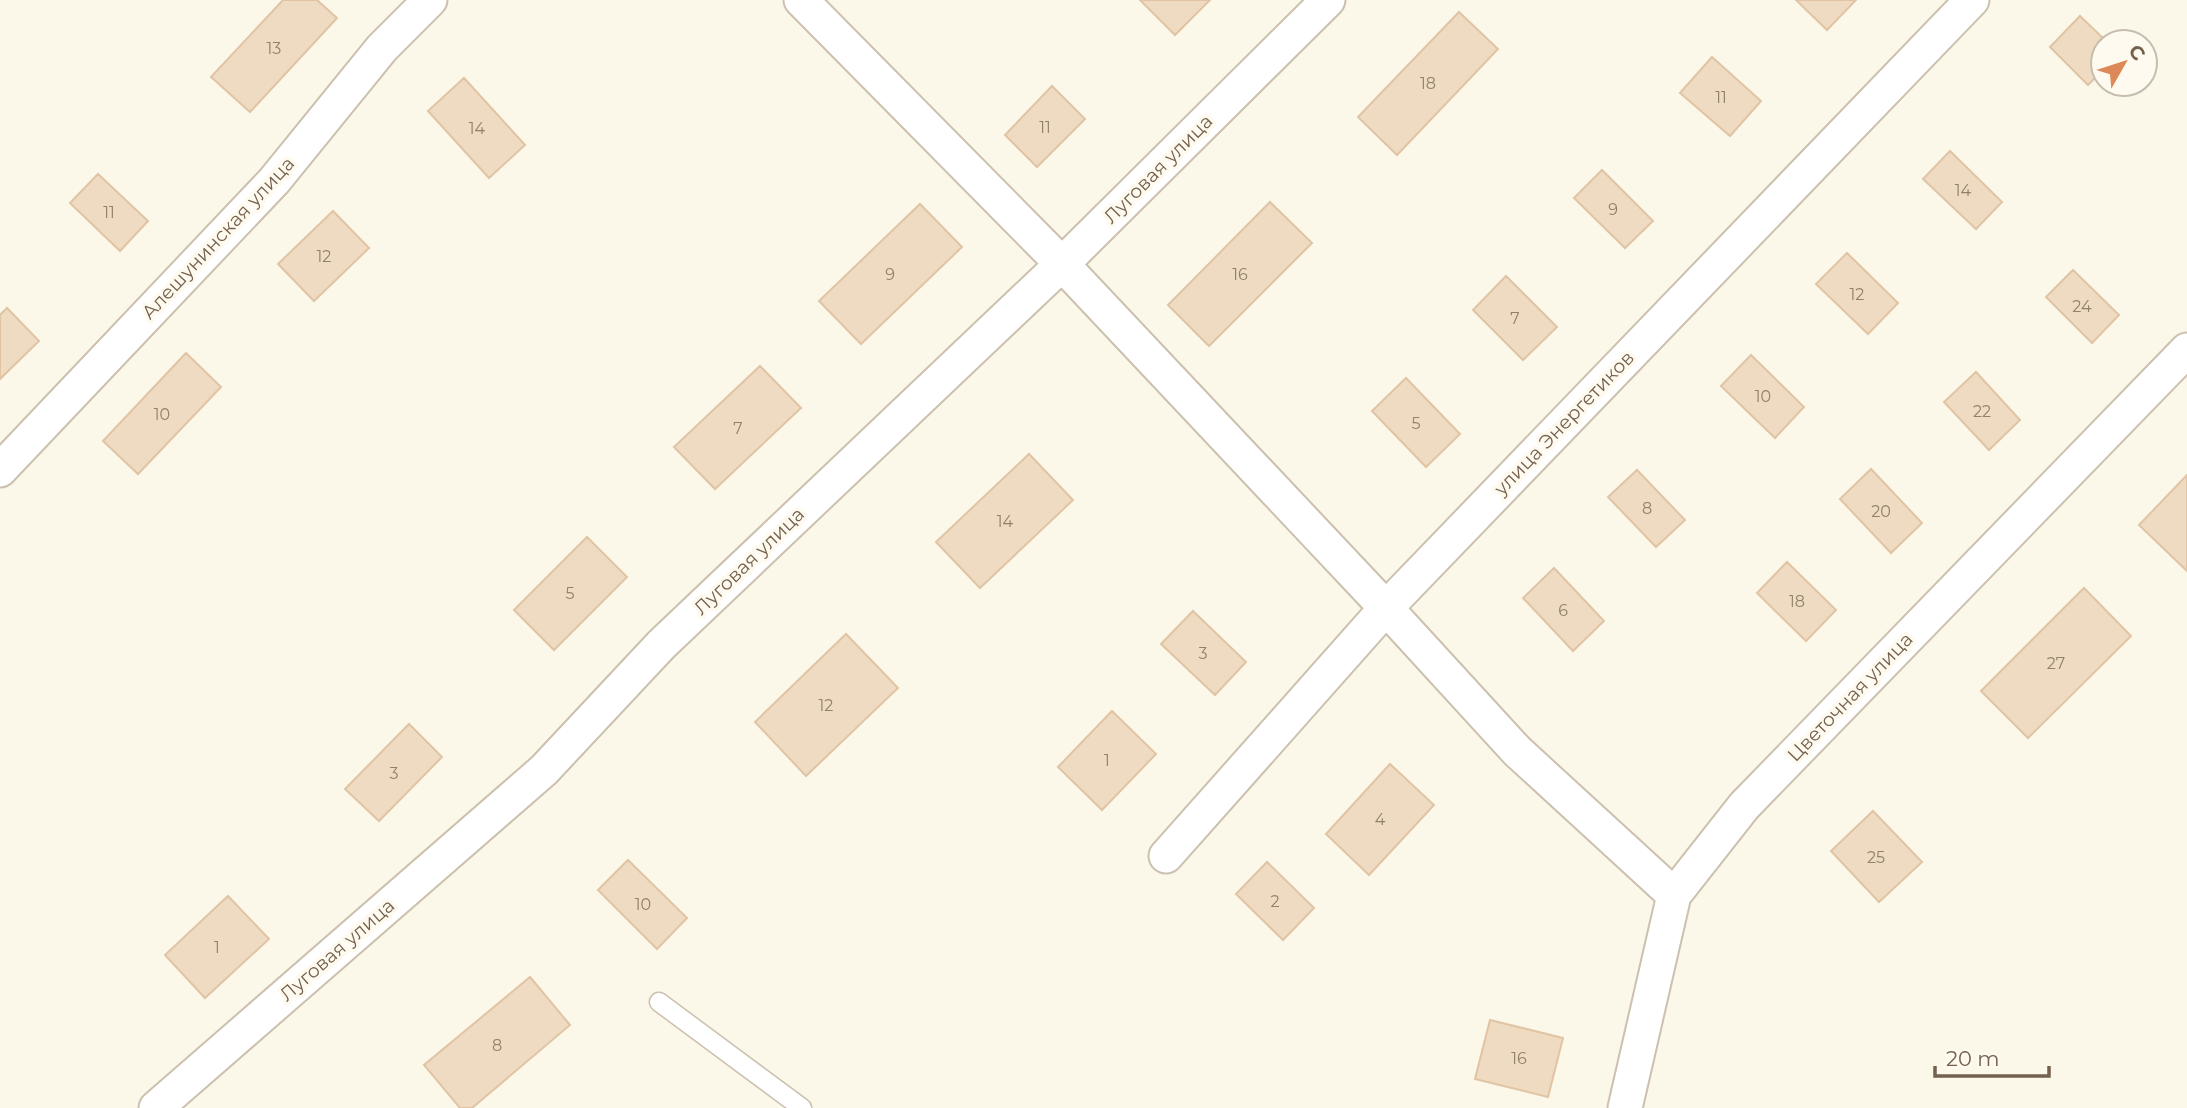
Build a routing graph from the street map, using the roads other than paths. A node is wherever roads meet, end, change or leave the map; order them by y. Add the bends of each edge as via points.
1 (430, 0) edge
2 (801, 0) edge
3 (1328, 0) edge
4 (1972, 0) edge
5 (1062, 264) junction
6 (2187, 350) edge
7 (0, 470) edge
8 (1386, 608) junction
9 (1166, 856) dead end
10 (1674, 895) junction
11 (659, 1002) dead end
12 (156, 1108) edge
13 (802, 1108) edge
14 (1625, 1108) edge

1 - 7 street, Алешунинская улица via 382,48 274,181
2 - 5 street
3 - 5 street, Луговая улица
4 - 8 street, улица Энергетиков
5 - 8 street
5 - 12 street, Луговая улица via 661,645 544,770
6 - 10 street, Цветочная улица via 1744,806
8 - 9 street, улица Энергетиков
8 - 10 street via 1517,751
10 - 14 street, Цветочная улица
11 - 13 lane

